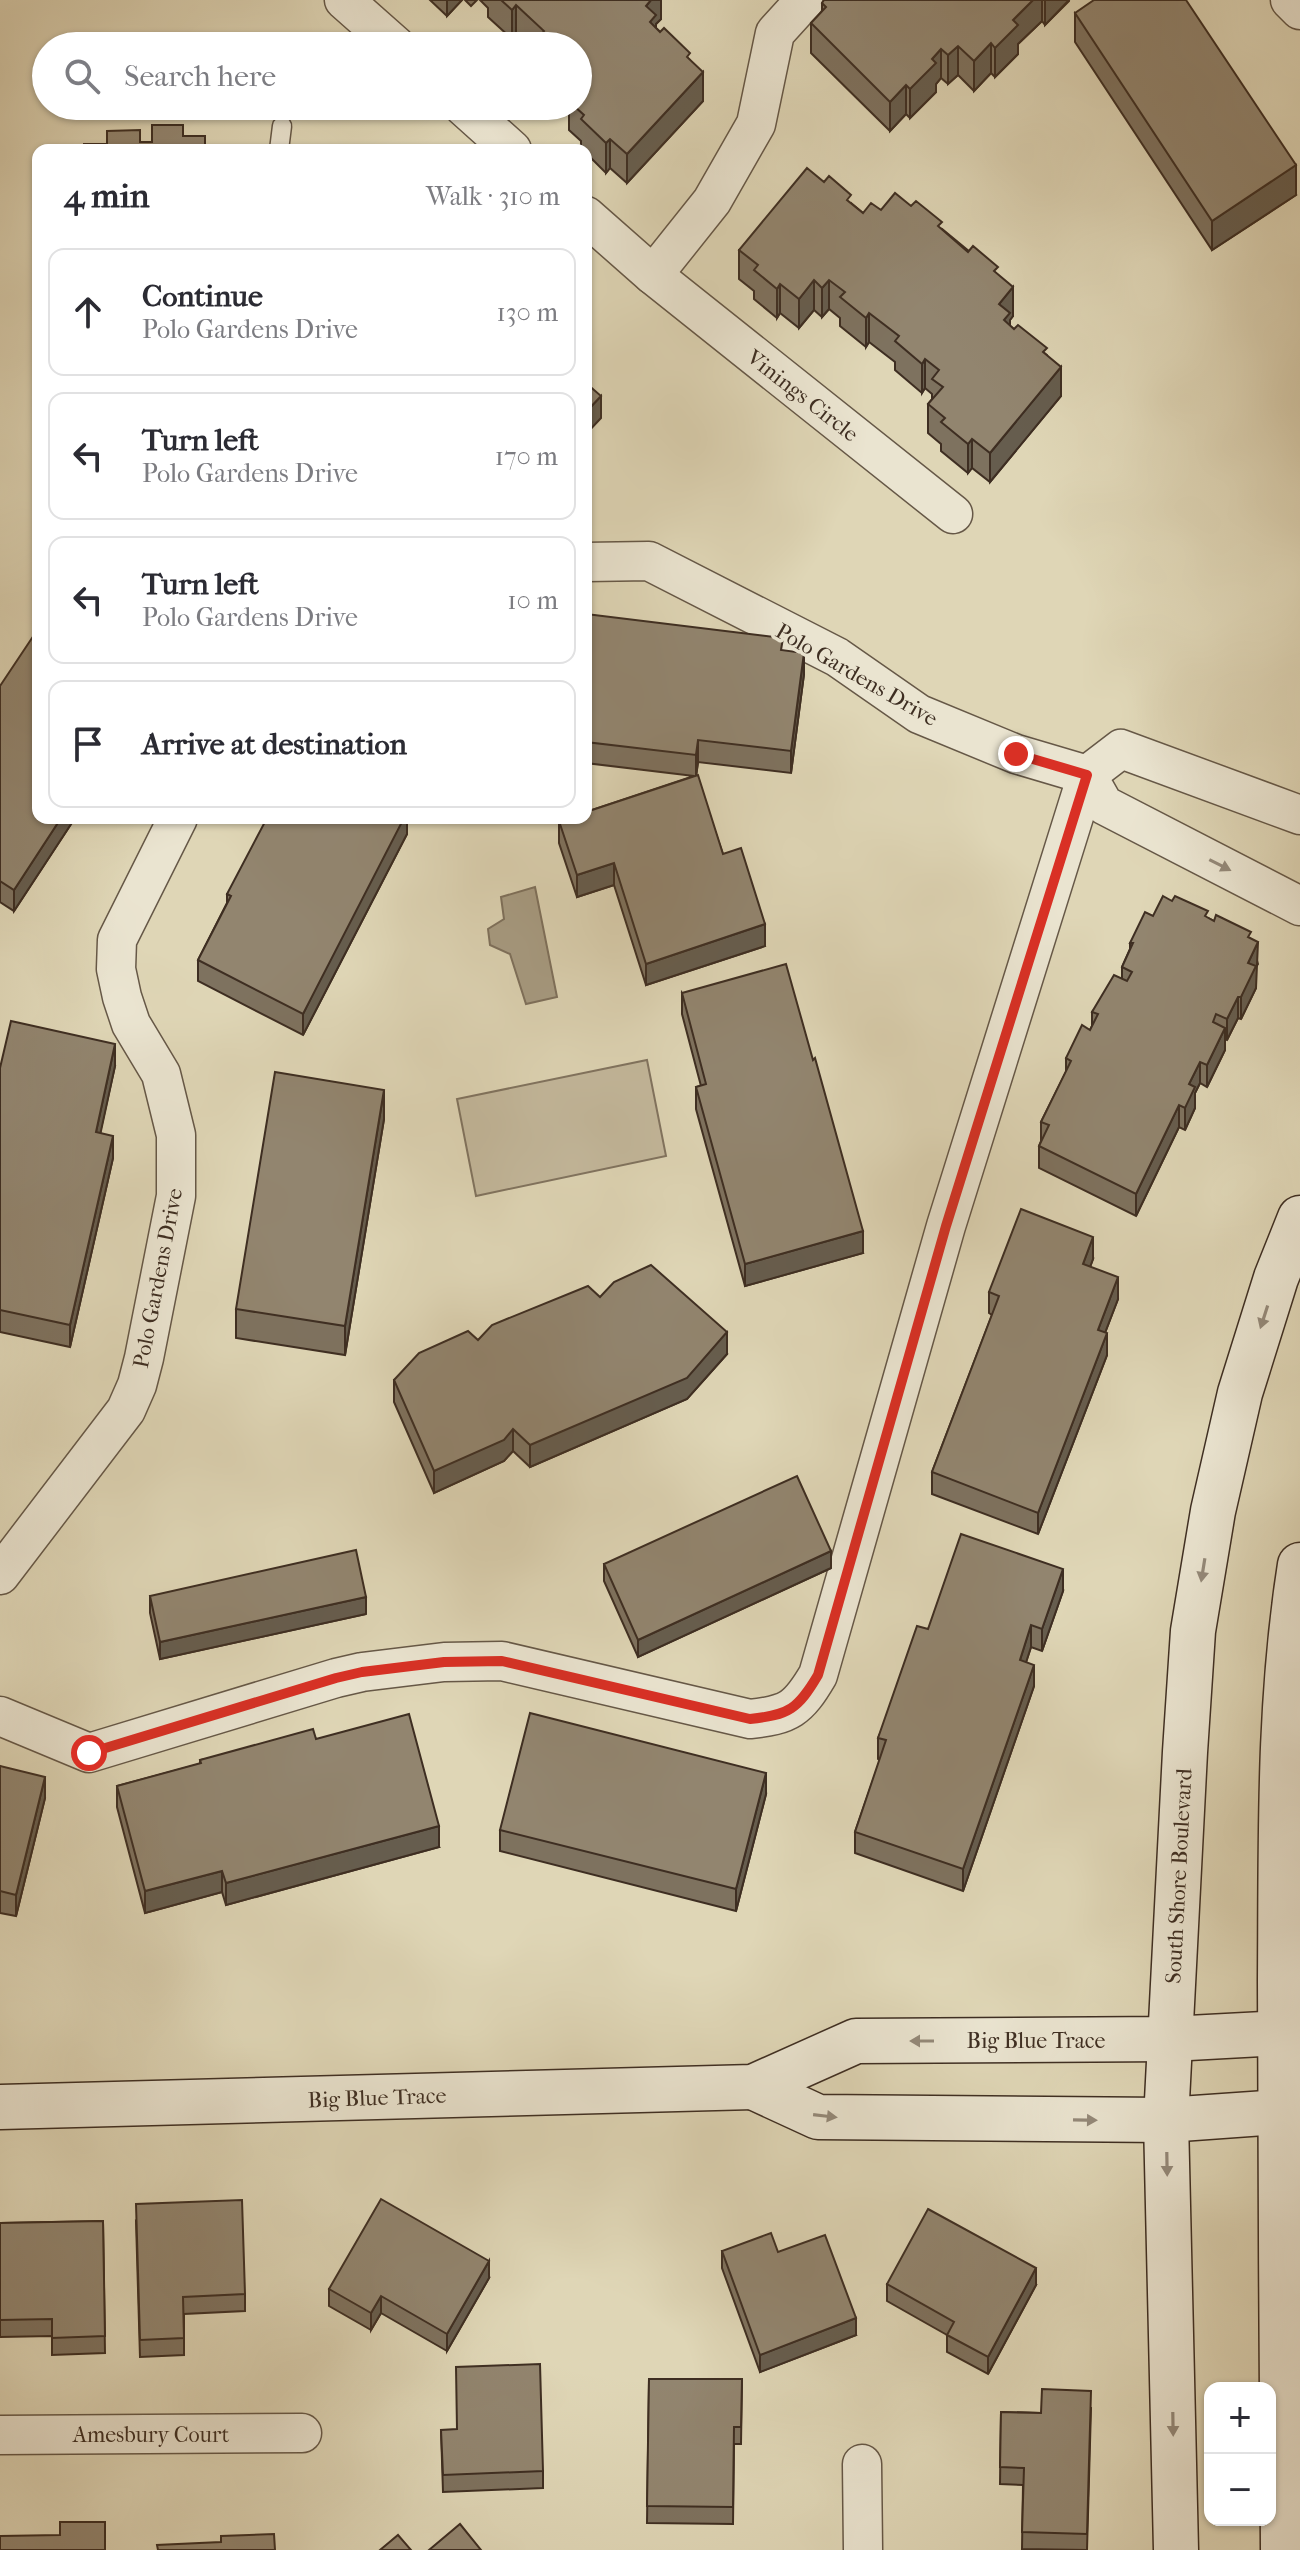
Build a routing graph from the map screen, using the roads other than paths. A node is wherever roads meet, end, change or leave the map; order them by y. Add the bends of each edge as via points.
1 (344, 0) edge
2 (805, 0) edge
3 (1290, 0) edge
4 (1300, 10) edge
5 (380, 32) edge
6 (479, 120) edge
7 (282, 126) dead end
8 (280, 144) edge
9 (505, 144) edge
10 (592, 221) edge
11 (653, 275) junction
12 (953, 514) dead end
13 (592, 562) edge
14 (1087, 775) junction
15 (1300, 815) edge
16 (175, 824) edge
17 (1300, 906) edge
18 (1300, 1218) edge
19 (1300, 1565) edge
20 (0, 1575) edge
21 (0, 1716) edge
22 (1280, 2033) junction
23 (1170, 2039) junction
24 (753, 2087) junction
25 (0, 2107) edge
26 (1280, 2112) junction
27 (1166, 2120) junction
28 (302, 2433) dead end
29 (0, 2435) edge
30 (862, 2464) dead end
31 (863, 2550) edge
32 (1176, 2550) edge
33 (1283, 2550) edge

1 - 5 street
2 - 11 street via 775,33 756,124 712,201
3 - 4 street
6 - 9 street
7 - 8 lane
10 - 11 street, Vinings Circle
11 - 12 street, Vinings Circle
13 - 14 street, Polo Gardens Drive via 649,561 837,657 919,714 1016,754
14 - 15 street via 1121,749
14 -> 17 street via 1104,805
14 - 21 street via 946,1226 818,1675 804,1699 779,1716 750,1719 502,1661 444,1662 336,1678 89,1753
16 - 20 street, Polo Gardens Drive via 117,940 122,997 131,1024 161,1074 176,1135 176,1196 144,1358 126,1410
18 -> 23 street, South Shore Boulevard via 1240,1393 1193,1631
19 - 22 street via 1281,1747
22 - 23 street, Big Blue Trace
22 - 26 street
23 -> 24 street, Big Blue Trace via 856,2041
23 - 27 street, South Shore Boulevard
24 - 25 street, Big Blue Trace
24 -> 27 street, Big Blue Trace via 818,2117
26 - 27 street, Big Blue Trace
26 - 33 street
27 -> 32 street, South Shore Boulevard
28 - 29 street, Amesbury Court
30 - 31 street

